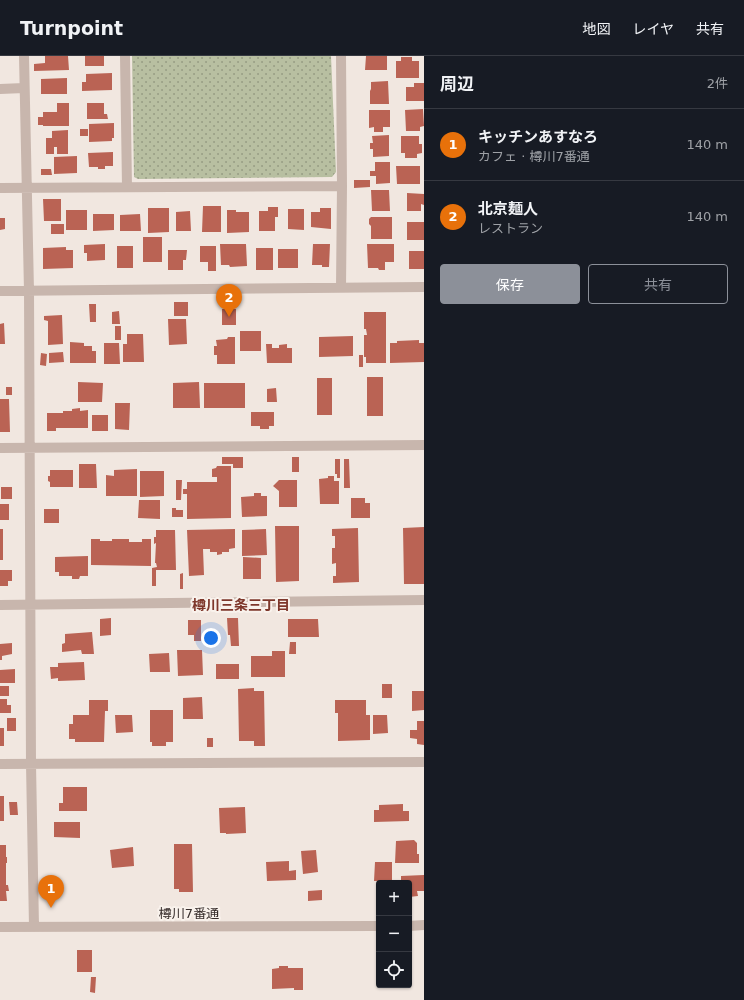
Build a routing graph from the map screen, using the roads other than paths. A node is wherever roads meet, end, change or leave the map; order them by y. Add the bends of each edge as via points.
1 (24, 56) edge
2 (125, 56) edge
3 (341, 56) edge
4 (24, 88) junction
5 (0, 89) edge
6 (342, 186) junction
7 (26, 187) junction
8 (127, 187) junction
9 (0, 188) edge
10 (424, 287) edge
11 (341, 288) junction
12 (29, 290) junction
13 (0, 291) edge
14 (424, 445) edge
15 (0, 448) edge
16 (30, 448) junction
17 (424, 600) edge
18 (0, 605) edge
19 (30, 605) junction
20 (424, 762) edge
21 (0, 764) edge
22 (31, 764) junction
23 (376, 926) edge
24 (412, 926) edge
25 (424, 926) edge
26 (0, 927) edge
27 (34, 927) junction

1 - 4 street
2 - 8 street
3 - 6 street
4 - 5 street
4 - 7 street
6 - 8 street
6 - 11 street
7 - 8 street
7 - 9 street
7 - 12 street
10 - 11 street
11 - 12 street
12 - 13 street
12 - 16 street
14 - 16 street
15 - 16 street
16 - 19 street
17 - 19 street
18 - 19 street
19 - 22 street
20 - 22 street
21 - 22 street
22 - 27 street
23 - 27 street, 樽川7番通
24 - 25 street
26 - 27 street, 樽川7番通

